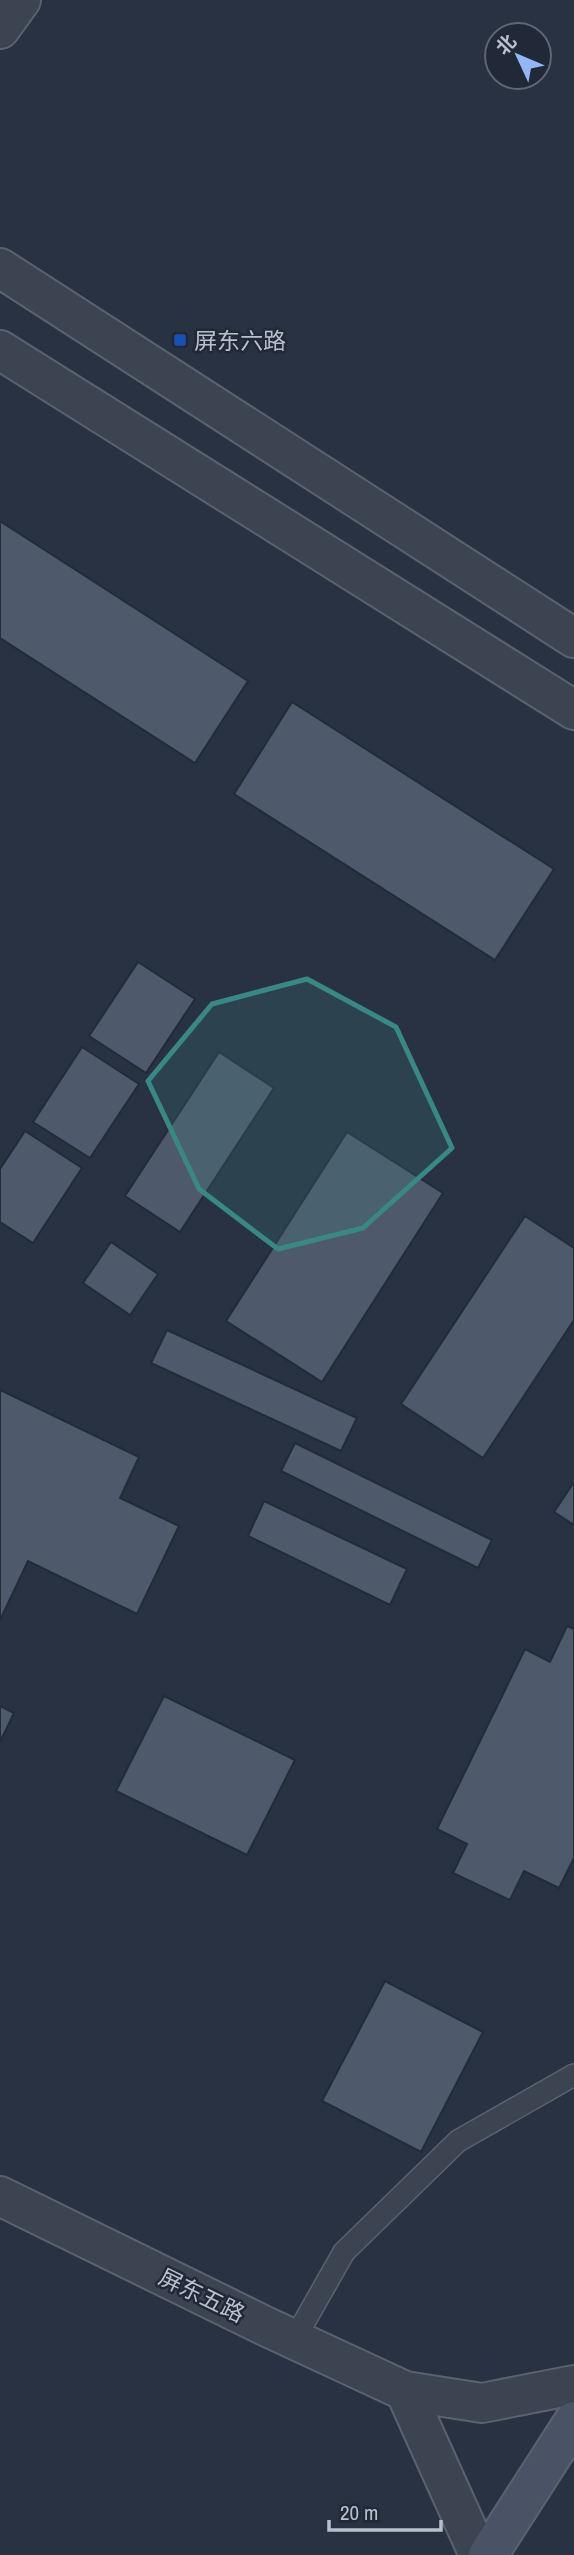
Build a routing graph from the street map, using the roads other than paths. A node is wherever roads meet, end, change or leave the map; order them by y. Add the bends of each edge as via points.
1 (21, 0) edge
2 (0, 29) edge
3 (0, 268) edge
4 (0, 351) edge
5 (574, 638) edge
6 (574, 710) edge
7 (574, 2075) edge
8 (0, 2196) edge
9 (295, 2340) junction
10 (574, 2385) edge
11 (405, 2391) junction
12 (574, 2421) edge
13 (478, 2555) edge
14 (488, 2555) edge

1 - 2 street
3 - 5 street
4 - 6 street
7 - 9 lane via 458,2141 344,2252
8 - 9 street, 屏东五路
9 - 11 street, 屏东五路
10 - 11 street, 屏东五路 via 482,2403
11 - 13 street
12 - 14 main road

